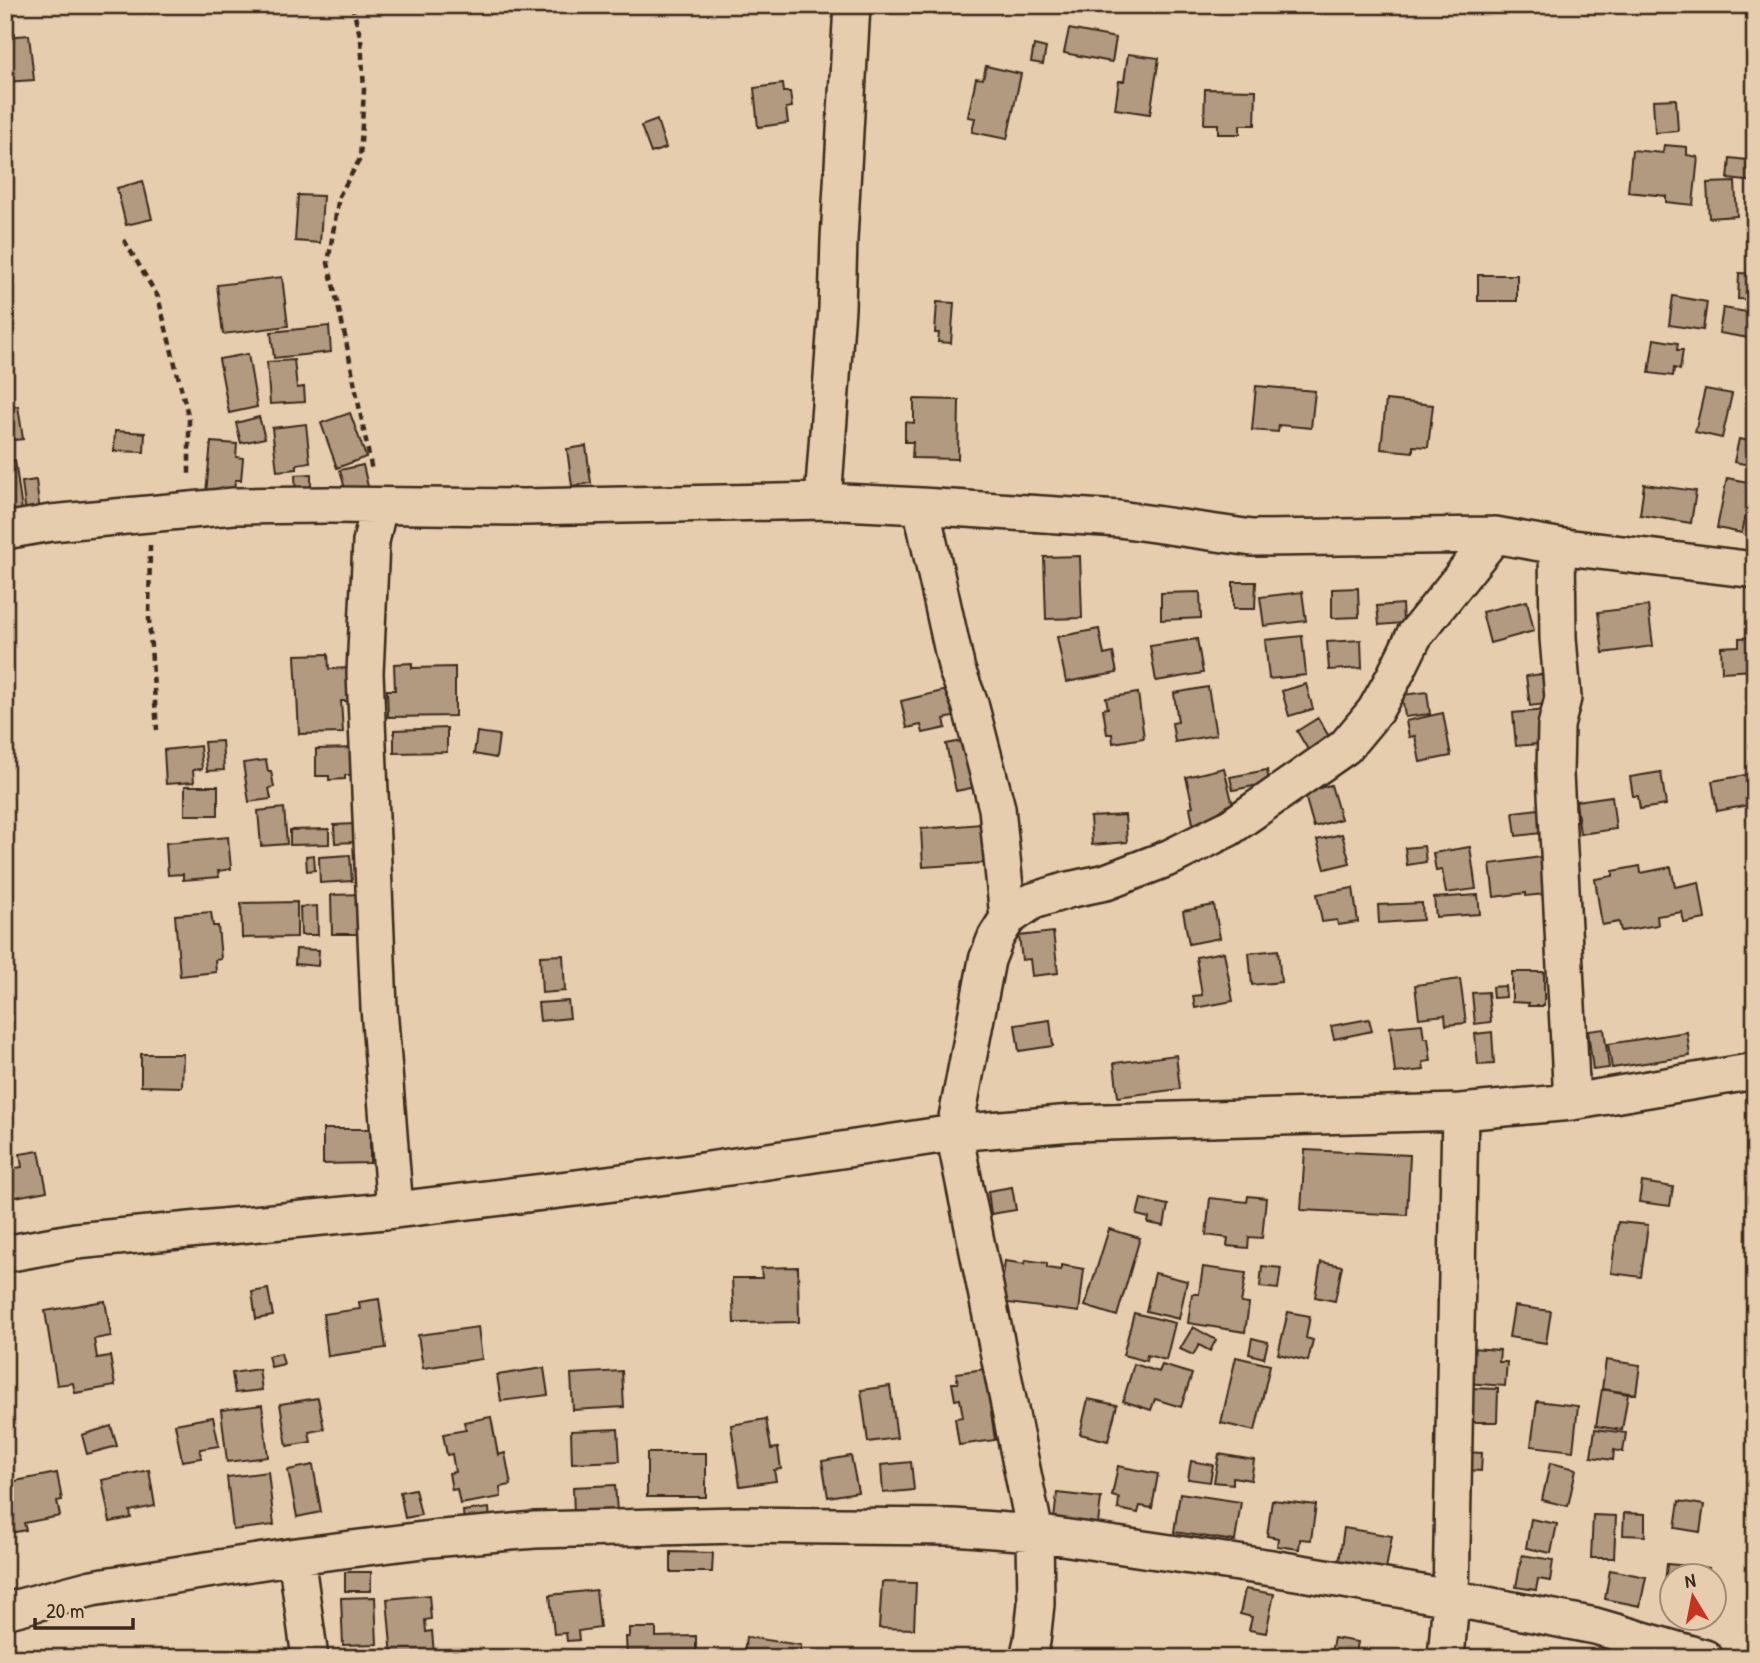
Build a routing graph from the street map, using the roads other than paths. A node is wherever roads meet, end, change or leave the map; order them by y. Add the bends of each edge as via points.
1 (852, 5) edge
2 (823, 501) junction
3 (379, 506) junction
4 (921, 506) junction
5 (5, 531) edge
6 (1495, 536) junction
7 (1557, 546) junction
8 (1755, 570) edge
9 (1008, 918) junction
10 (1755, 1071) edge
11 (1572, 1102) junction
12 (1460, 1112) junction
13 (954, 1133) junction
14 (395, 1210) junction
15 (5, 1254) edge
16 (1035, 1533) junction
17 (296, 1556) junction
18 (1451, 1598) junction
19 (5, 1611) edge
20 (1701, 1657) edge
21 (310, 1658) edge
22 (1028, 1658) edge
23 (1446, 1658) edge

1 - 2 street
2 - 3 street
2 - 4 street
3 - 5 street via 248,506
3 - 14 street via 371,541 365,673 379,1008
4 - 6 street via 1119,519 1252,538
4 - 9 street via 957,670 997,808
6 - 7 street
6 - 9 street via 1414,636 1375,711 1345,747 1229,828 1171,858 1106,882 1033,901
7 - 8 street
7 - 11 street via 1563,698 1556,726 1555,774
9 - 13 street via 987,960
10 - 11 street
11 - 12 street
12 - 13 street via 1072,1123
12 - 18 street
13 - 14 street via 669,1176
13 - 16 street
14 - 15 street via 76,1241
16 - 17 street via 953,1527 738,1525 535,1530
16 - 18 street
16 - 22 street via 1036,1604
17 - 19 street via 92,1588
17 - 21 street
18 - 20 street via 1595,1626
18 - 23 street

